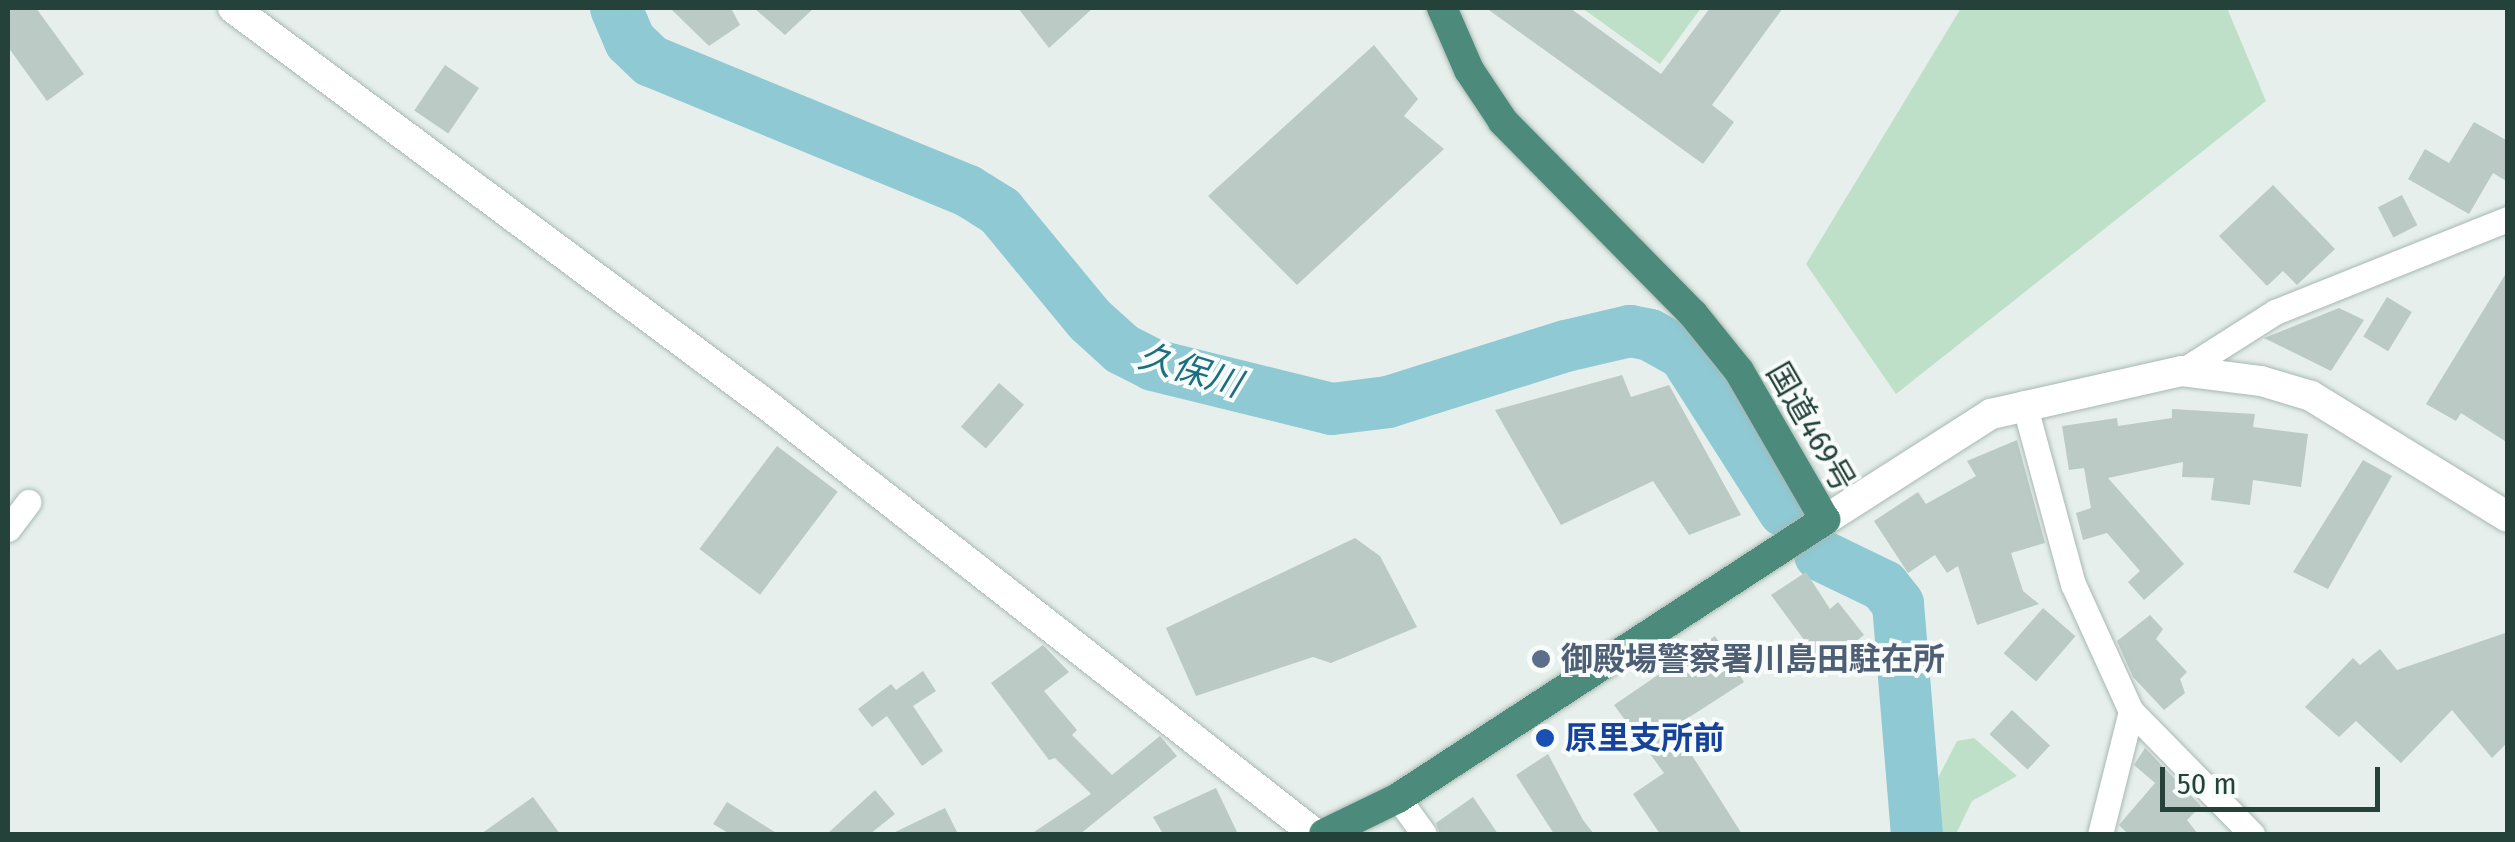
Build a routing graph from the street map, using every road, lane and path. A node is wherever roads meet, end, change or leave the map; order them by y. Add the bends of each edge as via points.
1 (233, 8) edge
2 (1444, 9) edge
3 (2508, 219) edge
4 (2182, 371) junction
5 (2024, 403) junction
6 (28, 502) dead end
7 (2508, 517) edge
8 (1826, 520) junction
9 (8, 530) edge
10 (2131, 710) junction
11 (1398, 798) junction
12 (1315, 834) edge
13 (1324, 834) edge
14 (1424, 834) edge
15 (2100, 834) edge
16 (2252, 834) edge

1 - 12 street via 771,408
2 - 8 highway, 国道469号 via 1468,70 1503,121 1693,314 1738,371
3 - 4 street via 2275,312
4 - 5 street
4 - 7 street via 2261,381 2310,396
5 - 8 street via 1961,430
5 - 10 street via 2073,584
6 - 9 street
8 - 11 highway, 国道469号
10 - 15 street
10 - 16 street
11 - 13 highway, 国道469号
11 - 14 street

